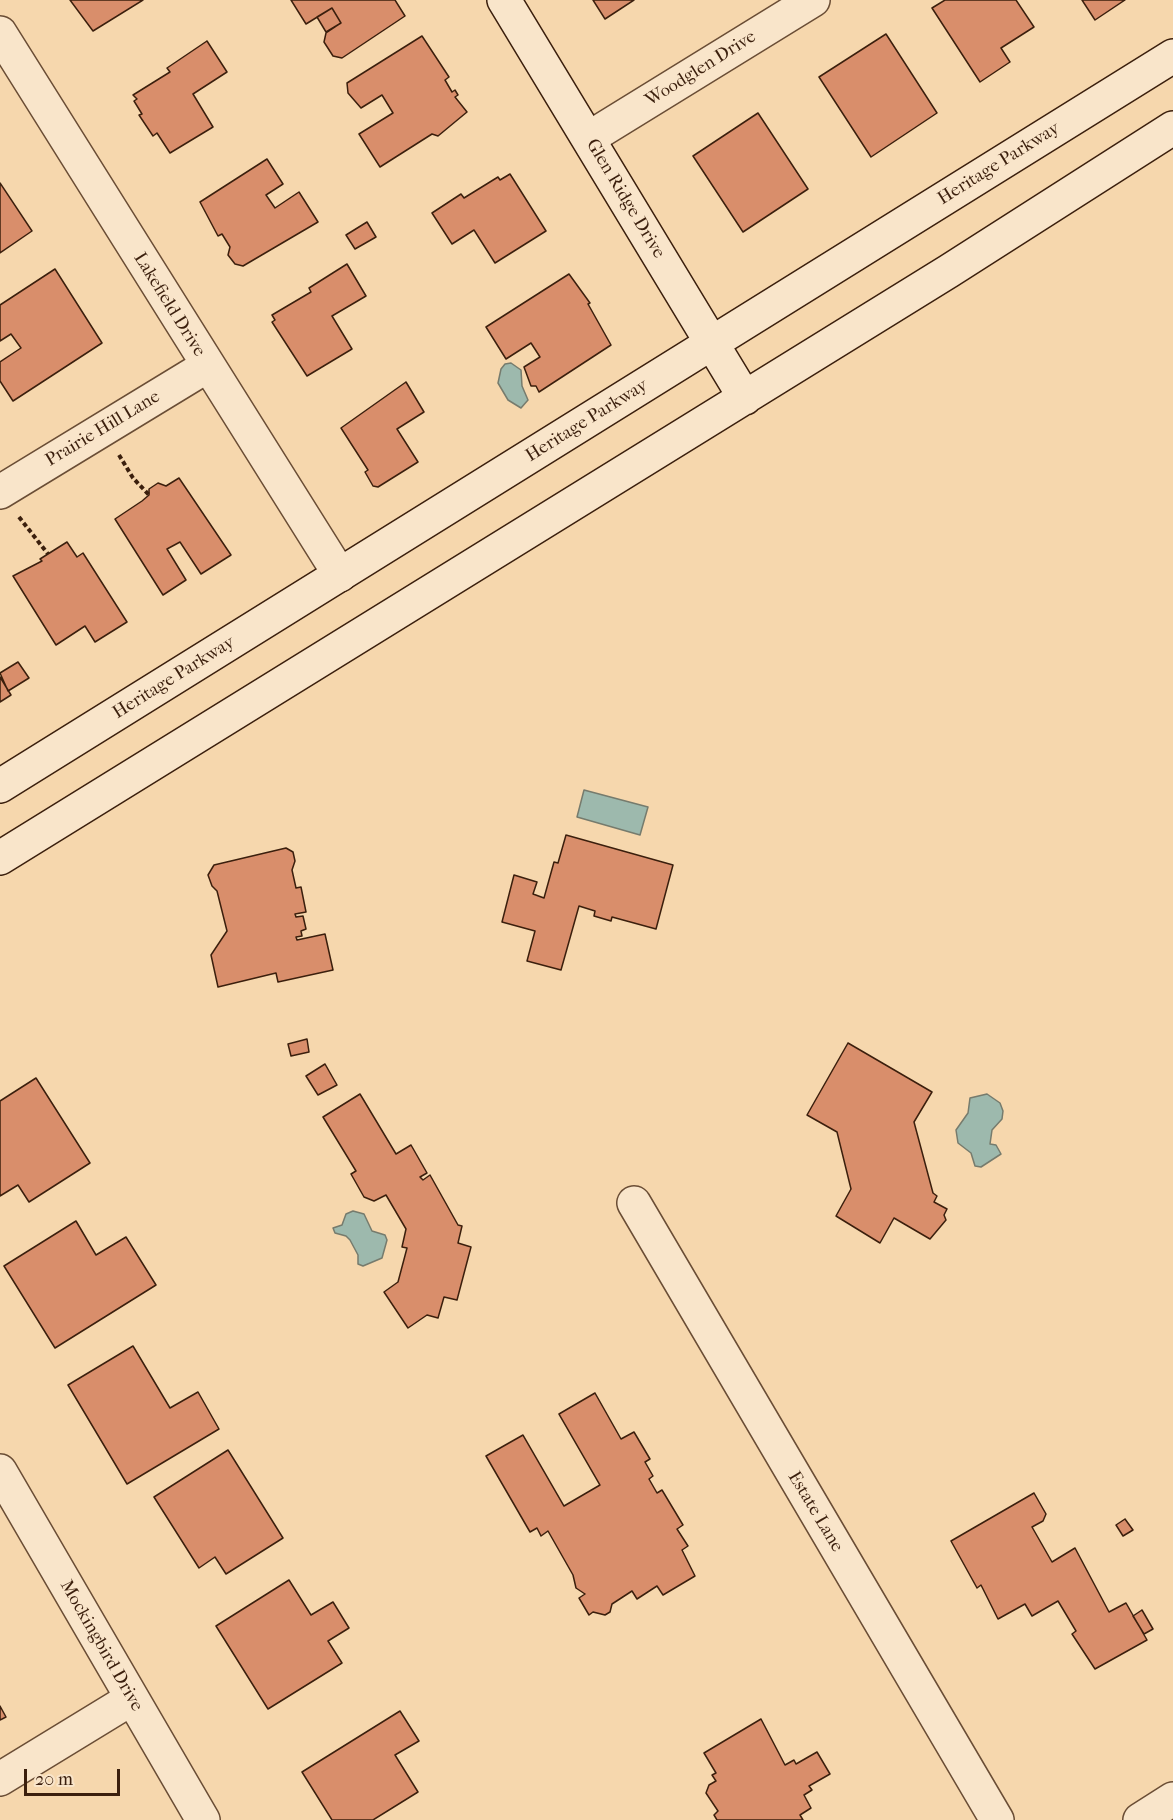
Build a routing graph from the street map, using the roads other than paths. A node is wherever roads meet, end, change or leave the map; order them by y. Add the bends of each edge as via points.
1 (504, 0) edge
2 (813, 0) edge
3 (0, 33) edge
4 (1173, 56) edge
5 (1173, 128) edge
6 (589, 138) junction
7 (713, 343) junction
8 (207, 366) junction
9 (745, 398) junction
10 (9, 505) edge
11 (340, 575) junction
12 (0, 786) edge
13 (0, 858) edge
14 (634, 1203) dead end
15 (0, 1471) edge
16 (131, 1699) junction
17 (0, 1779) edge
18 (1173, 1799) edge
19 (203, 1820) edge
20 (997, 1820) edge
21 (1140, 1820) edge

1 - 6 street, Glen Ridge Drive
2 - 6 street, Woodglen Drive
3 - 8 street, Lakefield Drive
4 - 7 street, Heritage Parkway
5 - 9 street
6 - 7 street, Glen Ridge Drive
7 - 9 street, Glen Ridge Drive
7 - 11 street, Heritage Parkway
8 - 10 street, Prairie Hill Lane
8 - 11 street, Lakefield Drive
9 - 13 street
11 - 12 street, Heritage Parkway
14 - 20 street, Estate Lane
15 - 16 street, Mockingbird Drive
16 - 17 street
16 - 19 street, Mockingbird Drive
18 - 21 street

